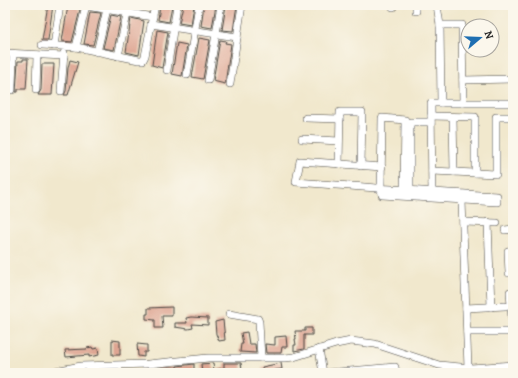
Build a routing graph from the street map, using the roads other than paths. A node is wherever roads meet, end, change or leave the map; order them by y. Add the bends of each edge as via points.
1 (60, 5) edge
2 (129, 5) edge
3 (155, 5) edge
4 (177, 5) edge
5 (199, 5) edge
6 (221, 5) edge
7 (242, 5) edge
8 (437, 5) edge
9 (83, 6) edge
10 (104, 8) edge
11 (128, 13) junction
12 (152, 20) junction
13 (440, 25) junction
14 (174, 27) junction
15 (195, 31) junction
16 (216, 34) junction
17 (237, 37) junction
18 (42, 45) dead end
19 (54, 46) junction
20 (63, 46) junction
21 (76, 47) junction
22 (97, 52) junction
23 (9, 54) edge
24 (37, 55) junction
25 (64, 56) junction
26 (118, 56) junction
27 (167, 70) dead end
28 (187, 75) dead end
29 (513, 79) edge
30 (208, 80) dead end
31 (463, 80) junction
32 (230, 84) dead end
33 (12, 90) dead end
34 (36, 90) dead end
35 (61, 91) dead end
36 (441, 103) junction
37 (463, 103) junction
38 (513, 103) edge
39 (453, 117) junction
40 (513, 117) edge
41 (306, 118) dead end
42 (340, 119) junction
43 (431, 119) junction
44 (302, 139) dead end
45 (339, 141) junction
46 (339, 164) junction
47 (361, 166) junction
48 (382, 167) junction
49 (432, 170) junction
50 (454, 172) junction
51 (476, 173) junction
52 (382, 189) junction
53 (408, 193) junction
54 (432, 195) junction
55 (462, 201) junction
56 (463, 222) junction
57 (488, 222) junction
58 (497, 223) dead end
59 (513, 229) edge
60 (505, 230) dead end
61 (513, 250) edge
62 (513, 272) edge
63 (513, 292) edge
64 (505, 306) dead end
65 (491, 307) junction
66 (466, 308) junction
67 (229, 314) dead end
68 (512, 314) edge
69 (467, 332) junction
70 (511, 333) edge
71 (319, 349) junction
72 (261, 358) junction
73 (321, 361) junction
74 (513, 365) edge
75 (468, 368) junction
76 (370, 371) edge
77 (345, 372) edge
78 (45, 373) edge
79 (320, 373) edge
80 (323, 373) edge
81 (327, 373) edge
82 (396, 373) edge

1 - 19 street
2 - 11 street
3 - 12 street
4 - 14 street
5 - 15 street
6 - 16 street
7 - 17 street
8 - 13 street
9 - 10 street
9 - 21 street
10 - 11 street
10 - 22 street
11 - 12 street
11 - 26 street
12 - 14 street
12 - 26 street via 143,60
13 - 31 street via 462,25
13 - 36 street
14 - 15 street
14 - 27 street
15 - 16 street
15 - 28 street
16 - 17 street
16 - 30 street
17 - 32 street
18 - 19 street
19 - 20 street
20 - 21 street
20 - 25 street
21 - 22 street
22 - 26 street
23 - 24 street
23 - 33 street
24 - 25 street
24 - 34 street
25 - 35 street
29 - 31 street
31 - 37 street
36 - 37 street
36 - 43 street via 431,103
37 - 38 street
39 - 43 street
39 - 50 street
39 - 51 street via 475,117
40 - 51 street via 496,117 496,174
41 - 42 street
42 - 45 street
42 - 47 street via 340,112 362,112
43 - 49 street
43 - 53 street via 410,122
44 - 45 street
45 - 46 street
46 - 47 street
46 - 52 street via 300,161 296,182
47 - 48 street
48 - 52 street
48 - 53 street via 382,118 405,120
49 - 50 street
49 - 54 street
50 - 51 street
52 - 53 street via 382,195
53 - 54 street
54 - 55 street
54 - 55 street via 497,196 497,202
55 - 56 street
56 - 57 street
56 - 66 street
57 - 58 street
57 - 65 street
59 - 60 street
61 - 62 street via 508,251 509,273
63 - 68 street via 510,292
64 - 65 street
65 - 66 street
66 - 69 street
67 - 72 street via 258,319
68 - 70 street
69 - 70 street
69 - 75 street
71 - 72 street via 294,357
71 - 73 street
71 - 75 street via 344,342 366,342 431,363
72 - 78 street via 208,358 148,364 81,366
73 - 79 street
73 - 80 street
74 - 75 street
76 - 77 street
76 - 82 street via 395,367
77 - 81 street

